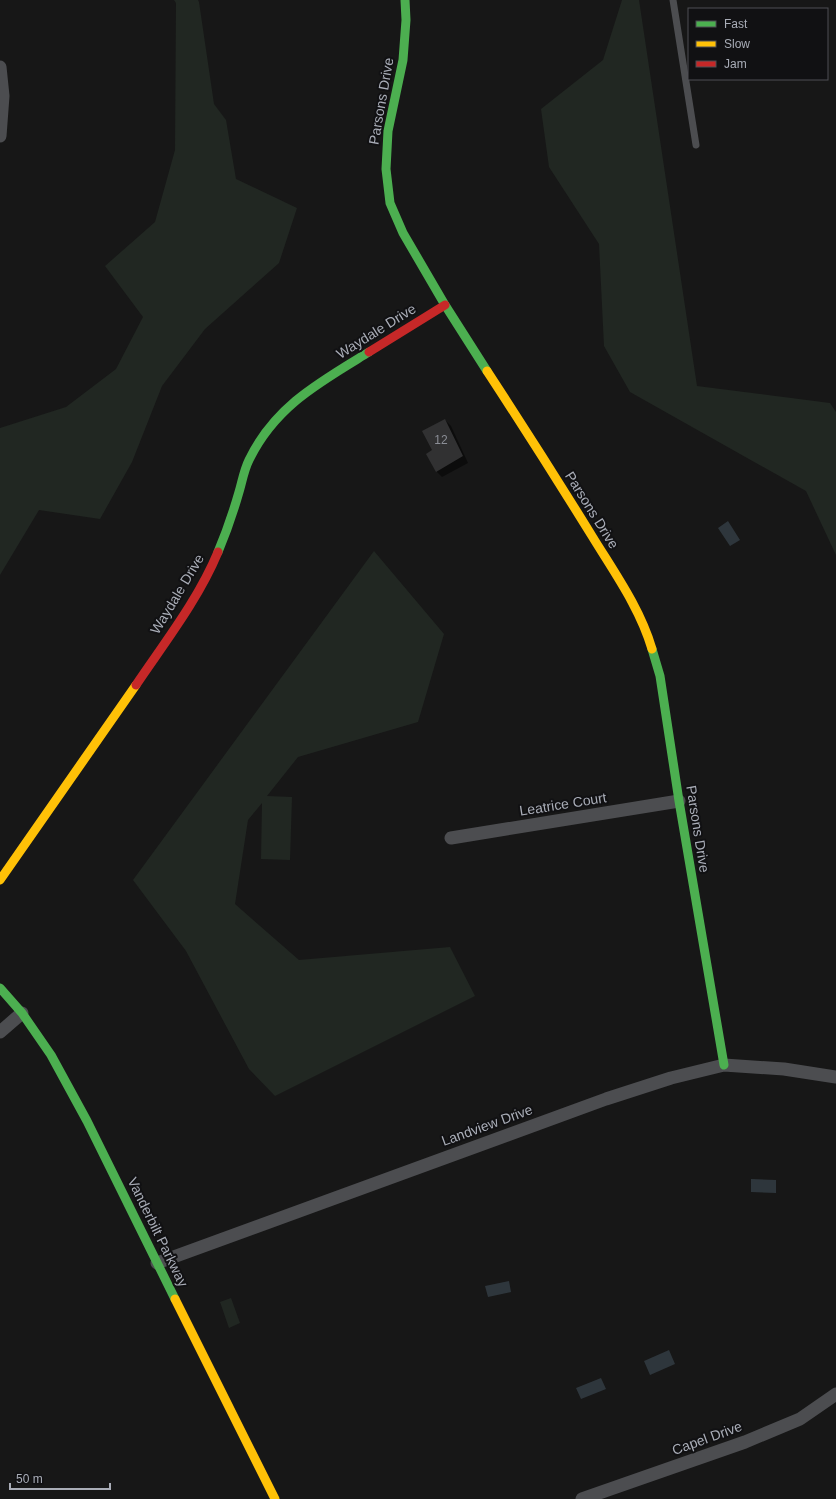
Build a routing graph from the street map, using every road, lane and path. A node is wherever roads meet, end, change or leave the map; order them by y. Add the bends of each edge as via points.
1 (406, 0) edge
2 (674, 1) edge
3 (0, 67) edge
4 (0, 136) edge
5 (696, 145) dead end
6 (444, 305) junction
7 (679, 801) junction
8 (451, 838) dead end
9 (0, 880) edge
10 (0, 988) edge
11 (22, 1013) junction
12 (0, 1032) edge
13 (724, 1065) junction
14 (836, 1077) edge
15 (157, 1263) junction
16 (836, 1394) edge
17 (275, 1499) edge
18 (582, 1499) edge

1 - 6 street, Parsons Drive via 403,60 388,131 386,169 390,203
2 - 5 lane
3 - 4 street via 3,96
6 - 7 street, Parsons Drive via 632,602 648,636 660,676
6 - 9 street, Waydale Drive via 316,384 284,410 265,432 248,461 228,528 210,570 192,602
7 - 8 street, Leatrice Court
7 - 13 street, Parsons Drive
10 - 11 street, Vanderbilt Parkway
11 - 12 street
11 - 15 street, Vanderbilt Parkway via 51,1055 87,1121
13 - 14 street, Landview Drive via 784,1069
13 - 15 street, Landview Drive via 671,1078 606,1099
15 - 17 street, Vanderbilt Parkway
16 - 18 street, Capel Drive via 800,1419 752,1439

